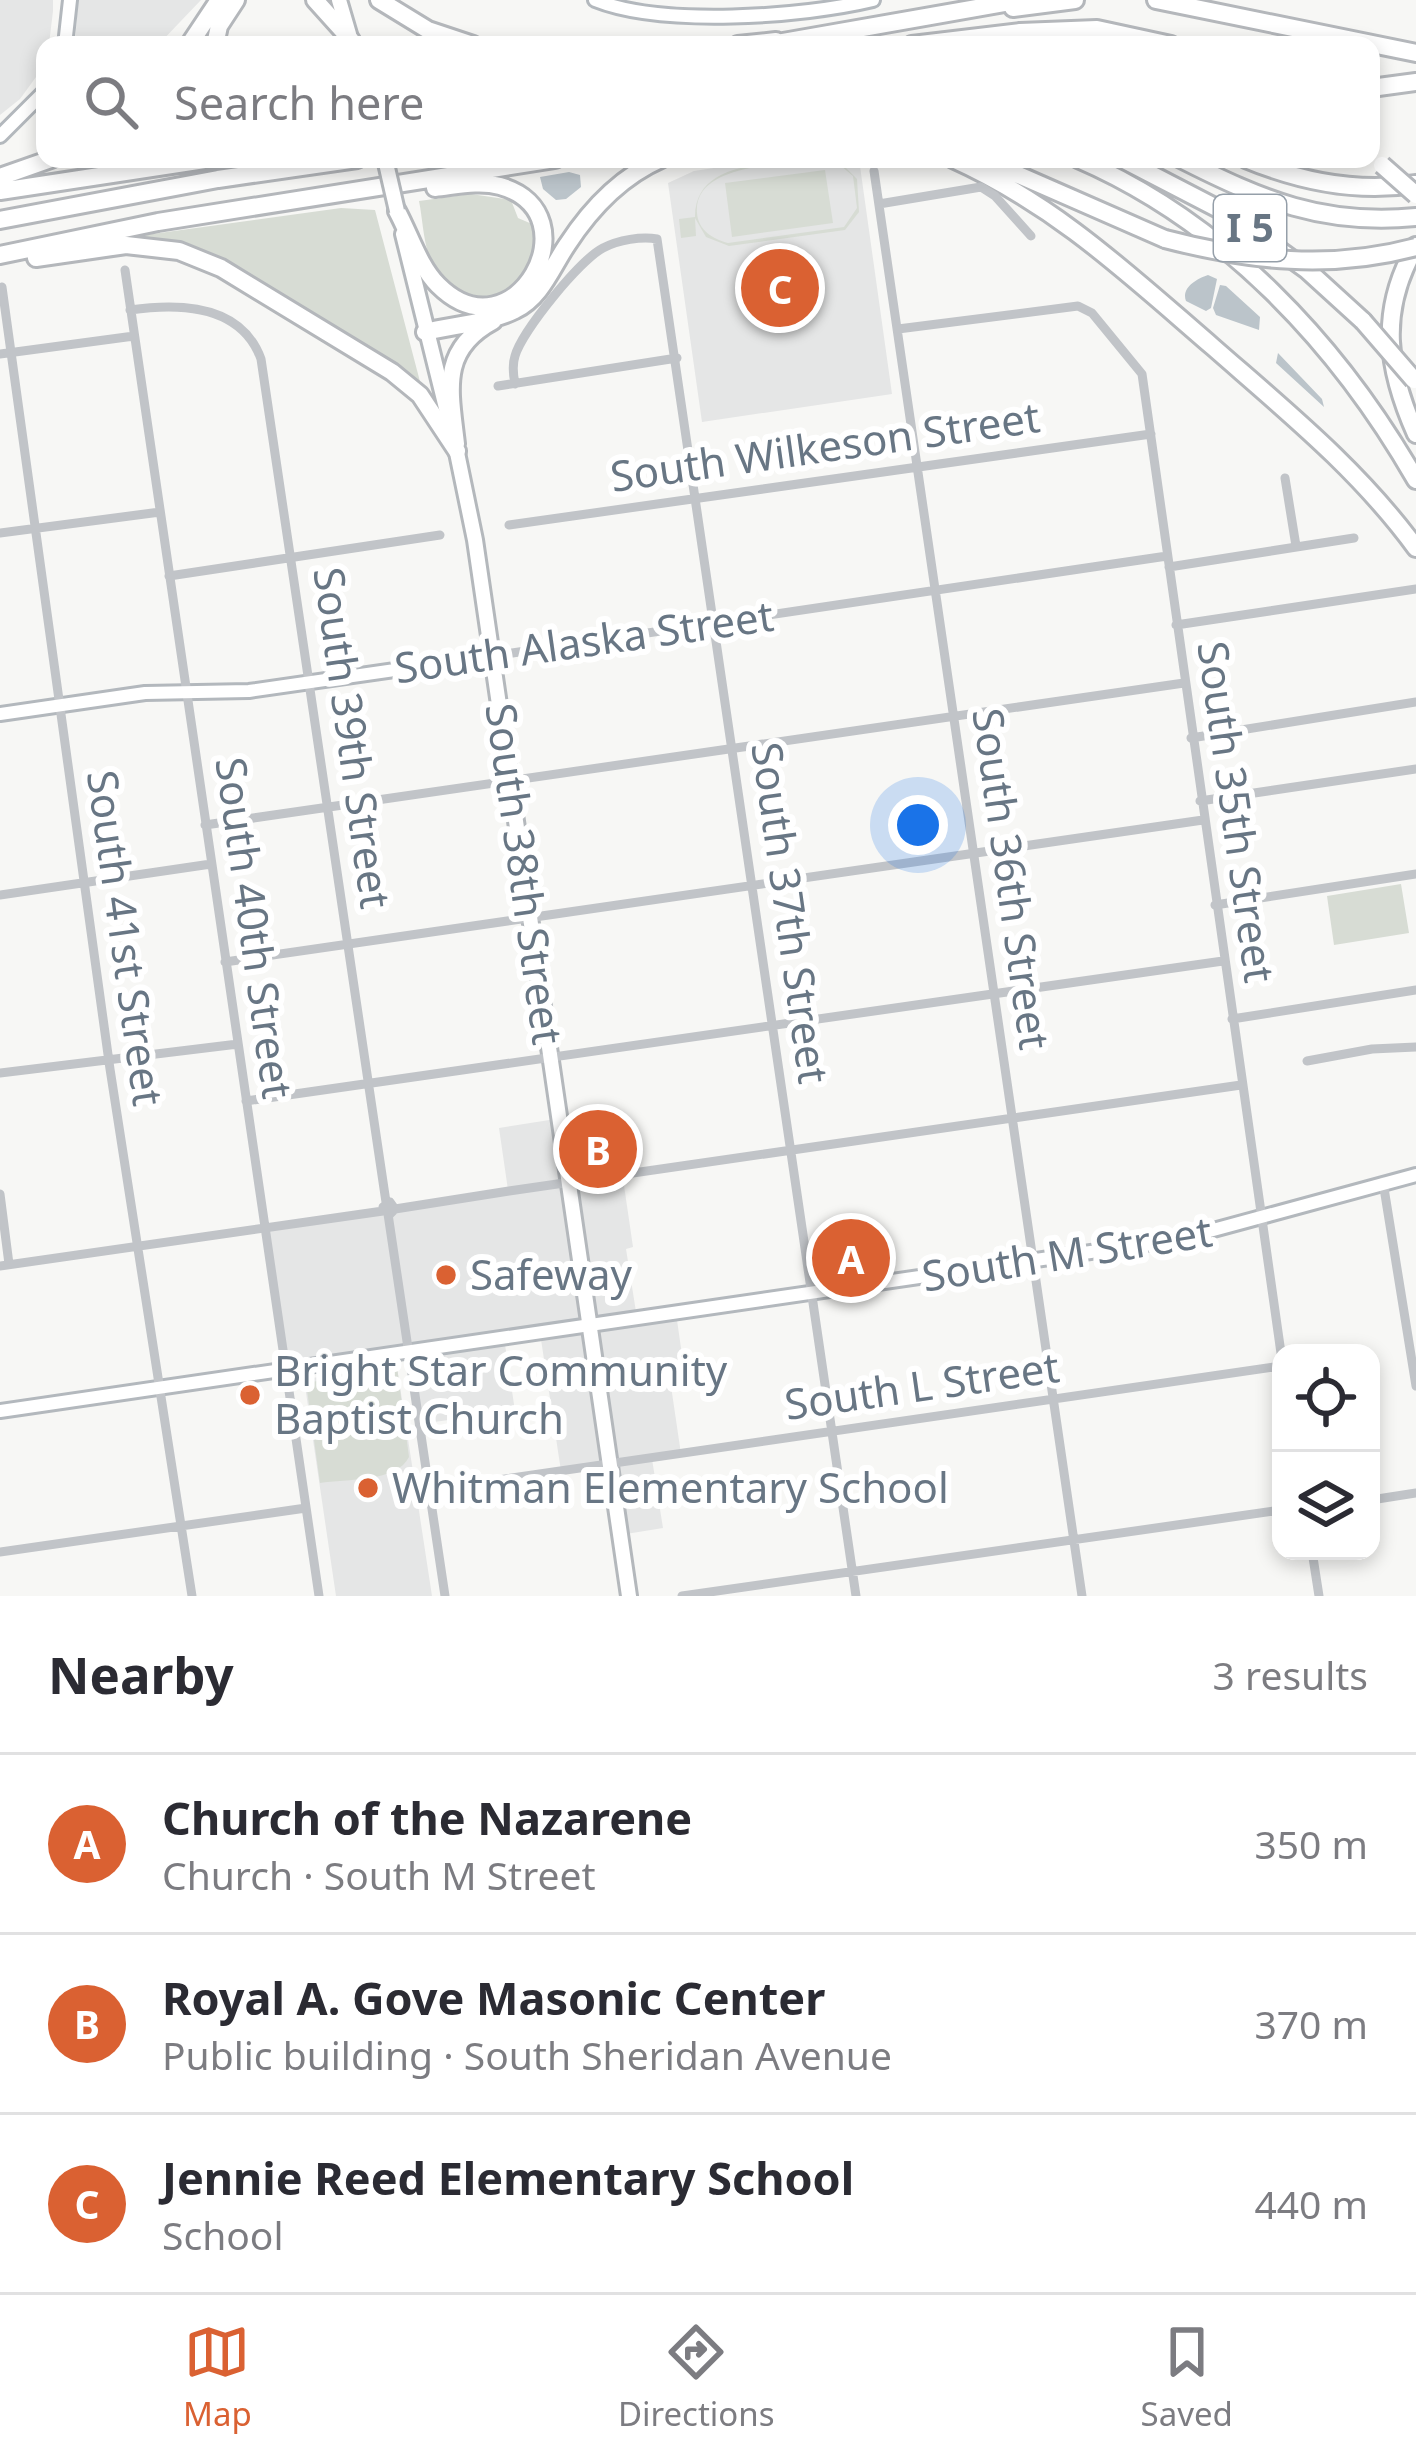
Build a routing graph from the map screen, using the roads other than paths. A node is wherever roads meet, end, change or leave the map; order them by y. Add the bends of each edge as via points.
1 (70, 0) edge
2 (236, 0) edge
3 (315, 0) edge
4 (339, 0) edge
5 (379, 0) edge
6 (595, 0) edge
7 (873, 0) edge
8 (1022, 0) edge
9 (1075, 0) edge
10 (1156, 0) edge
11 (219, 1) edge
12 (970, 12) junction
13 (1020, 32) junction
14 (66, 36) edge
15 (195, 36) edge
16 (216, 36) edge
17 (346, 36) edge
18 (350, 36) edge
19 (446, 36) edge
20 (819, 36) edge
21 (987, 36) edge
22 (1047, 36) edge
23 (1130, 36) edge
24 (1336, 36) edge
25 (1380, 45) edge
26 (1416, 52) edge
27 (1416, 82) edge
28 (1380, 87) edge
29 (36, 100) edge
30 (0, 136) edge
31 (36, 164) edge
32 (1380, 164) edge
33 (152, 168) edge
34 (291, 168) edge
35 (387, 168) edge
36 (496, 168) edge
37 (647, 168) edge
38 (970, 168) edge
39 (1003, 168) edge
40 (1096, 168) edge
41 (1140, 168) edge
42 (1200, 168) edge
43 (1269, 168) edge
44 (874, 171) dead end
45 (0, 177) edge
46 (1416, 184) edge
47 (0, 191) edge
48 (1416, 195) edge
49 (272, 202) junction
50 (879, 204) junction
51 (398, 211) junction
52 (1416, 218) edge
53 (0, 220) edge
54 (1030, 236) dead end
55 (1416, 247) edge
56 (0, 260) edge
57 (125, 270) dead end
58 (2, 287) edge
59 (130, 310) junction
60 (513, 311) junction
61 (898, 329) junction
62 (425, 332) junction
63 (134, 336) junction
64 (5, 353) edge
65 (677, 358) junction
66 (1415, 381) edge
67 (515, 384) junction
68 (498, 386) dead end
69 (1151, 434) junction
70 (1416, 434) edge
71 (457, 451) junction
72 (918, 468) junction
73 (1286, 478) dead end
74 (1416, 480) edge
75 (697, 499) junction
76 (160, 512) junction
77 (509, 525) dead end
78 (34, 528) junction
79 (0, 533) edge
80 (440, 536) dead end
81 (1354, 538) dead end
82 (1296, 546) junction
83 (1416, 548) edge
84 (292, 558) junction
85 (1168, 562) junction
86 (169, 576) junction
87 (1416, 589) edge
88 (936, 591) junction
89 (715, 623) junction
90 (1176, 626) junction
91 (492, 656) junction
92 (312, 682) junction
93 (1184, 683) junction
94 (186, 692) junction
95 (1416, 702) edge
96 (58, 706) junction
97 (0, 714) edge
98 (954, 716) junction
99 (1191, 738) junction
100 (733, 748) junction
101 (1416, 769) edge
102 (509, 781) junction
103 (1200, 801) junction
104 (330, 807) junction
105 (1203, 820) junction
106 (206, 825) junction
107 (974, 855) junction
108 (211, 864) junction
109 (1416, 874) edge
110 (83, 883) junction
111 (753, 887) junction
112 (0, 895) edge
113 (1215, 905) junction
114 (530, 918) junction
115 (349, 944) junction
116 (1223, 961) junction
117 (226, 962) junction
118 (1416, 990) edge
119 (993, 994) junction
120 (1232, 1019) junction
121 (772, 1026) junction
122 (238, 1044) junction
123 (1416, 1047) edge
124 (550, 1057) junction
125 (108, 1060) junction
126 (1307, 1061) dead end
127 (0, 1073) edge
128 (370, 1084) junction
129 (1241, 1085) junction
130 (246, 1101) junction
131 (1012, 1118) junction
132 (790, 1150) junction
133 (1416, 1175) edge
134 (1383, 1182) junction
135 (569, 1183) junction
136 (0, 1194) edge
137 (388, 1209) junction
138 (1261, 1218) junction
139 (264, 1226) junction
140 (136, 1246) junction
141 (1033, 1261) junction
142 (5, 1265) edge
143 (812, 1293) junction
144 (590, 1326) junction
145 (1280, 1344) edge
146 (409, 1352) junction
147 (1272, 1367) edge
148 (285, 1368) junction
149 (1416, 1383) edge
150 (161, 1387) junction
151 (1054, 1400) junction
152 (0, 1411) edge
153 (832, 1432) junction
154 (610, 1464) junction
155 (429, 1490) junction
156 (1416, 1493) edge
157 (1380, 1499) edge
158 (306, 1508) junction
159 (1272, 1511) edge
160 (182, 1526) junction
161 (1074, 1539) junction
162 (0, 1552) edge
163 (1313, 1560) edge
164 (852, 1571) junction
165 (192, 1596) edge
166 (319, 1596) edge
167 (445, 1596) edge
168 (629, 1596) edge
169 (682, 1596) edge
170 (856, 1596) edge
171 (1082, 1596) edge
172 (1319, 1596) edge

1 - 14 street
2 - 16 highway
3 - 17 highway
4 - 18 main road
5 - 19 highway
6 - 7 street via 682,16
8 - 12 highway
9 - 12 highway
10 - 24 highway
11 - 15 highway
12 - 20 highway
13 - 21 highway
13 - 22 highway
13 - 23 highway
25 - 26 highway
27 - 28 highway
29 - 30 street
31 - 45 highway
32 - 48 highway, bridge
33 - 47 highway
34 - 53 highway
35 - 51 main road, South 38th Street, bridge
36 - 49 highway
37 - 60 highway via 615,187 536,293
38 - 83 highway via 1095,245 1330,449
39 - 55 highway, bridge via 1165,239 1249,258 1355,259
40 - 74 highway via 1162,202 1259,278 1332,359
41 - 66 highway, I 5, bridge via 1232,215 1307,270
42 - 52 highway via 1277,204 1361,220
43 - 46 highway via 1302,181
44 - 50 street, South 36th Street
49 - 51 highway via 501,186 527,202 540,223 536,274 500,302 456,298 428,272
49 - 56 highway
50 - 54 street via 981,187
50 - 61 street, South 36th Street
51 - 62 main road, South 38th Street
55 - 70 highway via 1396,290 1390,346
56 - 71 highway via 126,245 199,258 392,372 420,395
57 - 59 street, South 40th Street
58 - 64 street, South 41st Street
59 - 63 street, South 40th Street
59 - 84 street, South 39th Street via 207,310 260,355
60 - 62 highway
60 - 71 highway via 457,353
61 - 69 street, South 35th Street via 1078,306 1139,366
61 - 72 street, South 36th Street
62 - 71 main road, South 38th Street
63 - 64 street
63 - 76 street, South 40th Street
64 - 78 street, South 41st Street
65 - 67 street
65 - 67 street, South 37th Street via 657,239 647,237 589,258 519,345
65 - 75 street, South 37th Street
67 - 68 street
69 - 72 street, South Wilkeson Street
69 - 85 street, South 35th Street
71 - 91 main road, South 38th Street
72 - 75 street, South Wilkeson Street
72 - 88 street, South 36th Street
73 - 82 street
75 - 77 street, South Wilkeson Street
75 - 89 street, South 37th Street
76 - 78 street
76 - 86 street, South 40th Street
78 - 79 street
78 - 96 street, South 41st Street
80 - 84 street
81 - 82 street, South Alaska Street
82 - 85 street, South Alaska Street
84 - 86 street
84 - 92 street, South 39th Street
85 - 88 street, South Alaska Street
85 - 90 street, South 35th Street
86 - 94 street, South 40th Street
87 - 90 street
88 - 89 street, South Alaska Street
88 - 98 street, South 36th Street
89 - 91 street, South Alaska Street
89 - 100 street, South 37th Street
90 - 93 street, South 35th Street
91 - 92 street, South Alaska Street
91 - 102 main road, South 38th Street
92 - 94 street, South Alaska Street
92 - 104 street, South 39th Street
93 - 98 street
93 - 99 street, South 35th Street
94 - 96 street, South Alaska Street
94 - 106 street, South 40th Street
95 - 99 street
96 - 97 street, South Alaska Street
96 - 110 street, South 41st Street
98 - 100 street
98 - 107 street, South 36th Street
99 - 103 street, South 35th Street
100 - 102 street
100 - 111 street, South 37th Street
101 - 103 street
102 - 104 street
102 - 114 main road, South 38th Street
103 - 105 street, South 35th Street
104 - 106 street
104 - 115 street, South 39th Street
105 - 107 street
105 - 113 street, South 35th Street
106 - 108 street, South 40th Street
107 - 111 street
107 - 119 street, South 36th Street
108 - 110 street
108 - 117 street, South 40th Street
109 - 113 street
110 - 112 street
110 - 125 street, South 41st Street
111 - 114 street
111 - 121 street, South 37th Street
113 - 116 street, South 35th Street
114 - 115 street
114 - 124 main road, South 38th Street
115 - 117 street
115 - 128 street, South 39th Street
116 - 119 street
116 - 120 street, South 35th Street
117 - 122 street, South 40th Street
118 - 120 street
119 - 121 street
119 - 131 street, South 36th Street
120 - 129 street, South 35th Street
121 - 124 street
121 - 132 street, South 37th Street
122 - 125 street
122 - 130 street, South 40th Street
123 - 126 street
124 - 128 street
124 - 135 main road, South 38th Street
125 - 127 street
125 - 140 street, South 41st Street
128 - 130 street
128 - 137 street, South 39th Street
129 - 131 street
129 - 138 street, South 35th Street
130 - 139 street, South 40th Street
131 - 132 street
131 - 141 street, South 36th Street
132 - 135 street
132 - 143 street, South 37th Street
133 - 134 street, South M Street
134 - 138 street, South M Street
134 - 149 street
135 - 137 street
135 - 144 main road, South 38th Street
136 - 142 street
137 - 139 street
137 - 146 street, South 39th Street
138 - 141 street, South M Street
138 - 145 street, South 35th Street
139 - 140 street
139 - 148 street, South 40th Street
140 - 142 street
140 - 150 street, South 41st Street
141 - 143 street, South M Street
141 - 151 street, South 36th Street
143 - 144 street, South M Street
143 - 153 street, South 37th Street
144 - 146 street, South M Street
144 - 154 main road, South 38th Street
146 - 148 street, South M Street
146 - 155 street, South 39th Street
147 - 151 street, South L Street
148 - 150 street, South M Street
148 - 158 street, South 40th Street
150 - 152 street, South M Street
150 - 160 street, South 41st Street
151 - 153 street, South L Street
151 - 161 street, South 36th Street
153 - 154 street, South L Street
153 - 164 street, South 37th Street
154 - 155 street, South L Street
154 - 168 main road, South 38th Street
155 - 167 street, South 39th Street
156 - 157 street
158 - 160 street
158 - 166 street, South 40th Street
159 - 161 street
160 - 162 street
160 - 165 street, South 41st Street
161 - 164 street
161 - 171 street, South 36th Street
163 - 172 street
164 - 169 street
164 - 170 street, South 37th Street

